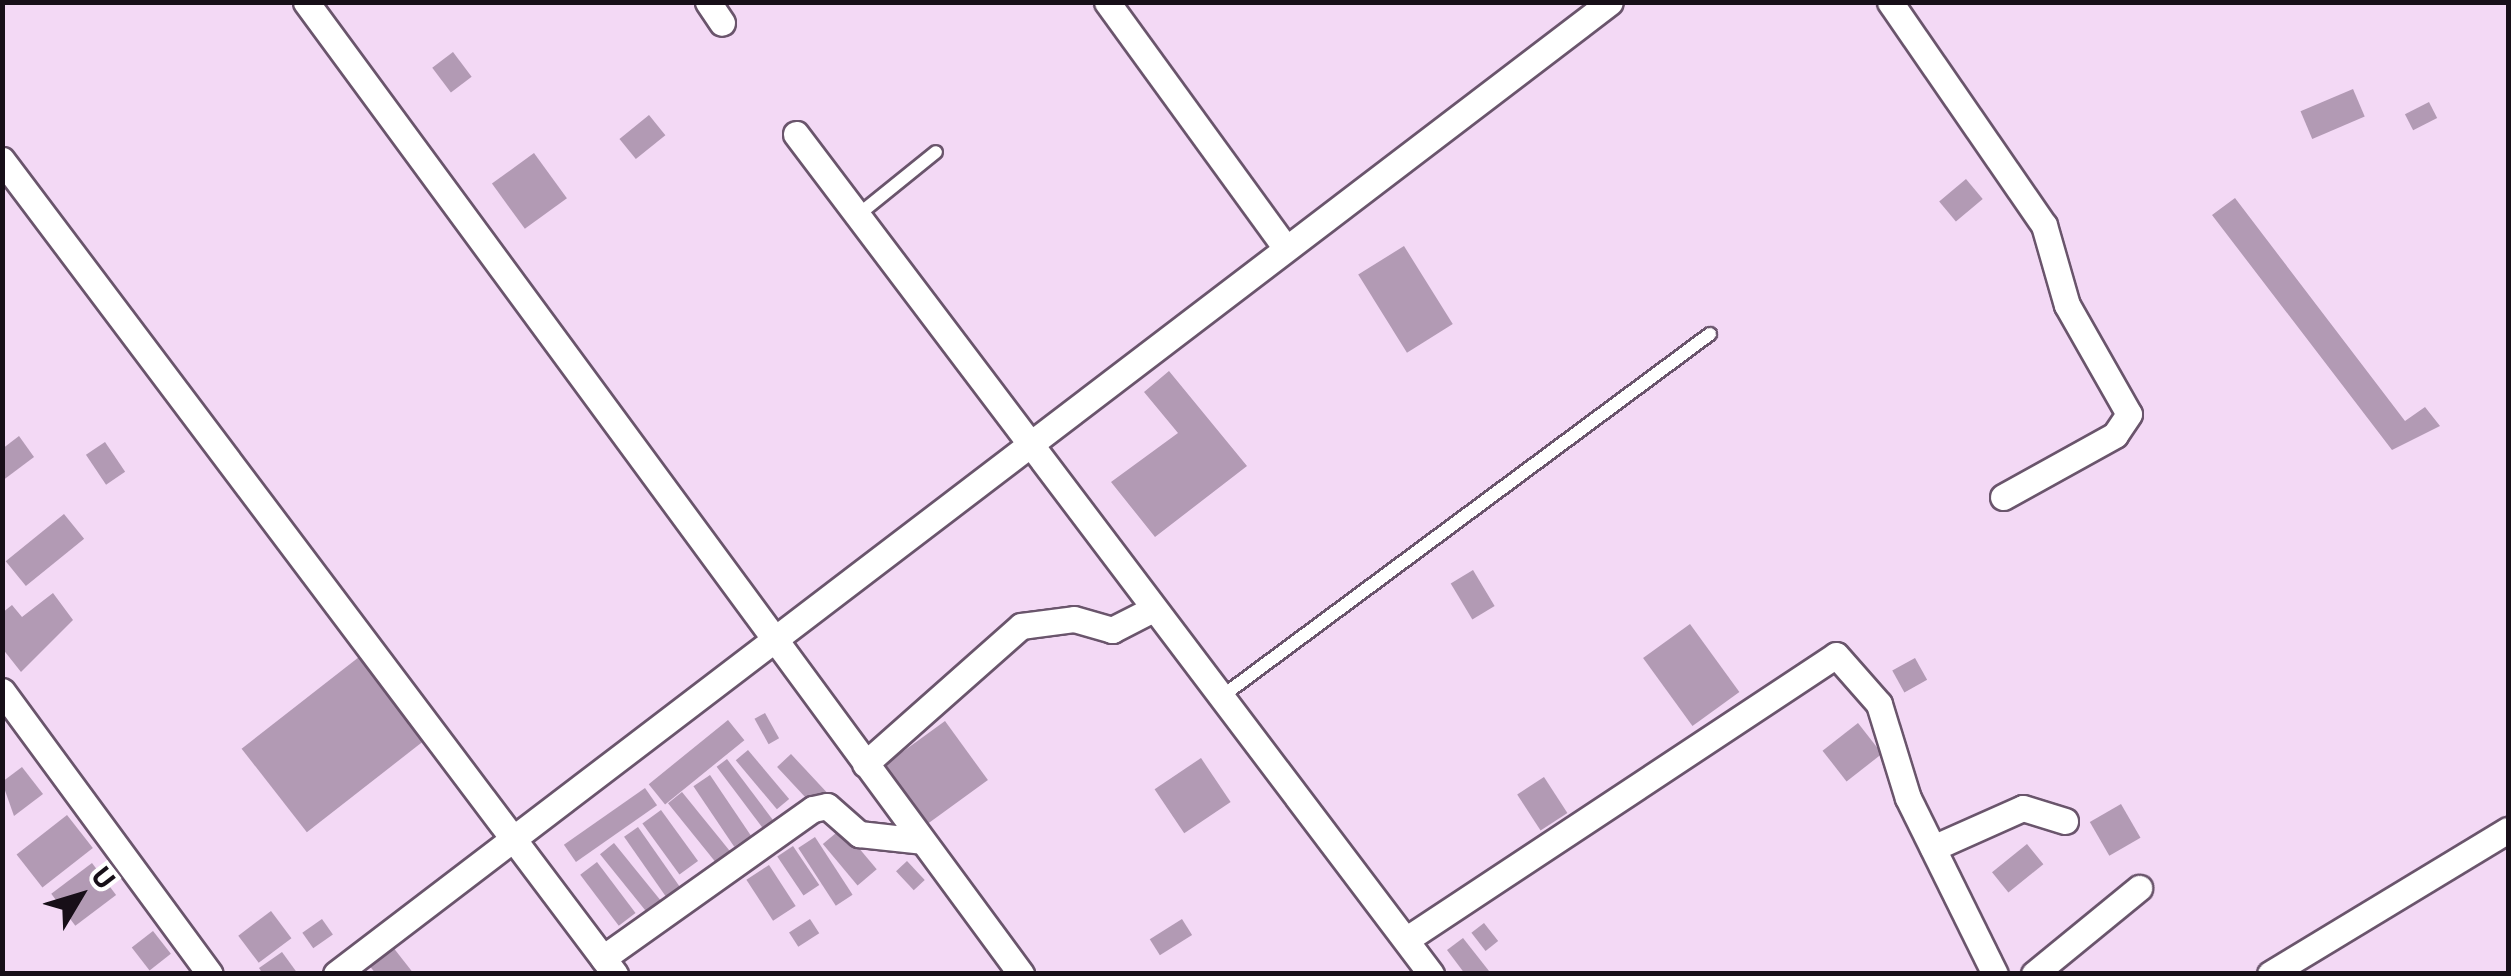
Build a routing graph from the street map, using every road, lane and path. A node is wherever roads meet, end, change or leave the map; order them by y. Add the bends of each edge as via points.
1 (306, 2) edge
2 (1107, 2) edge
3 (1610, 2) edge
4 (1890, 2) edge
5 (796, 134) dead end
6 (936, 152) dead end
7 (2, 160) edge
8 (858, 215) junction
9 (1285, 247) junction
10 (1710, 334) dead end
11 (1028, 440) junction
12 (2003, 498) dead end
13 (1153, 608) junction
14 (775, 643) junction
15 (2, 691) edge
16 (1219, 699) junction
17 (865, 764) junction
18 (2065, 821) dead end
19 (2508, 830) edge
20 (509, 839) junction
21 (922, 840) junction
22 (1933, 848) junction
23 (2139, 888) dead end
24 (1406, 940) junction
25 (608, 966) edge
26 (210, 974) edge
27 (336, 974) edge
28 (1022, 974) edge
29 (1432, 974) edge
30 (1995, 974) edge
31 (2034, 974) edge
32 (2270, 974) edge

1 - 14 street
2 - 9 street
3 - 9 street
4 - 12 street via 2044,226 2067,305 2129,414 2115,436
5 - 8 street
6 - 8 lane
7 - 20 street
8 - 11 street
9 - 11 street
10 - 16 lane
11 - 13 street
11 - 14 street
13 - 16 street
13 - 17 street via 1112,630 1074,619 1021,626
14 - 17 street
14 - 20 street
15 - 26 street
16 - 24 street
17 - 21 street
18 - 22 street via 2024,808
19 - 32 street
20 - 25 street
20 - 27 street
21 - 25 street via 859,834 822,806
21 - 28 street
22 - 24 street via 1879,704 1836,656
22 - 30 street
23 - 31 street
24 - 29 street

